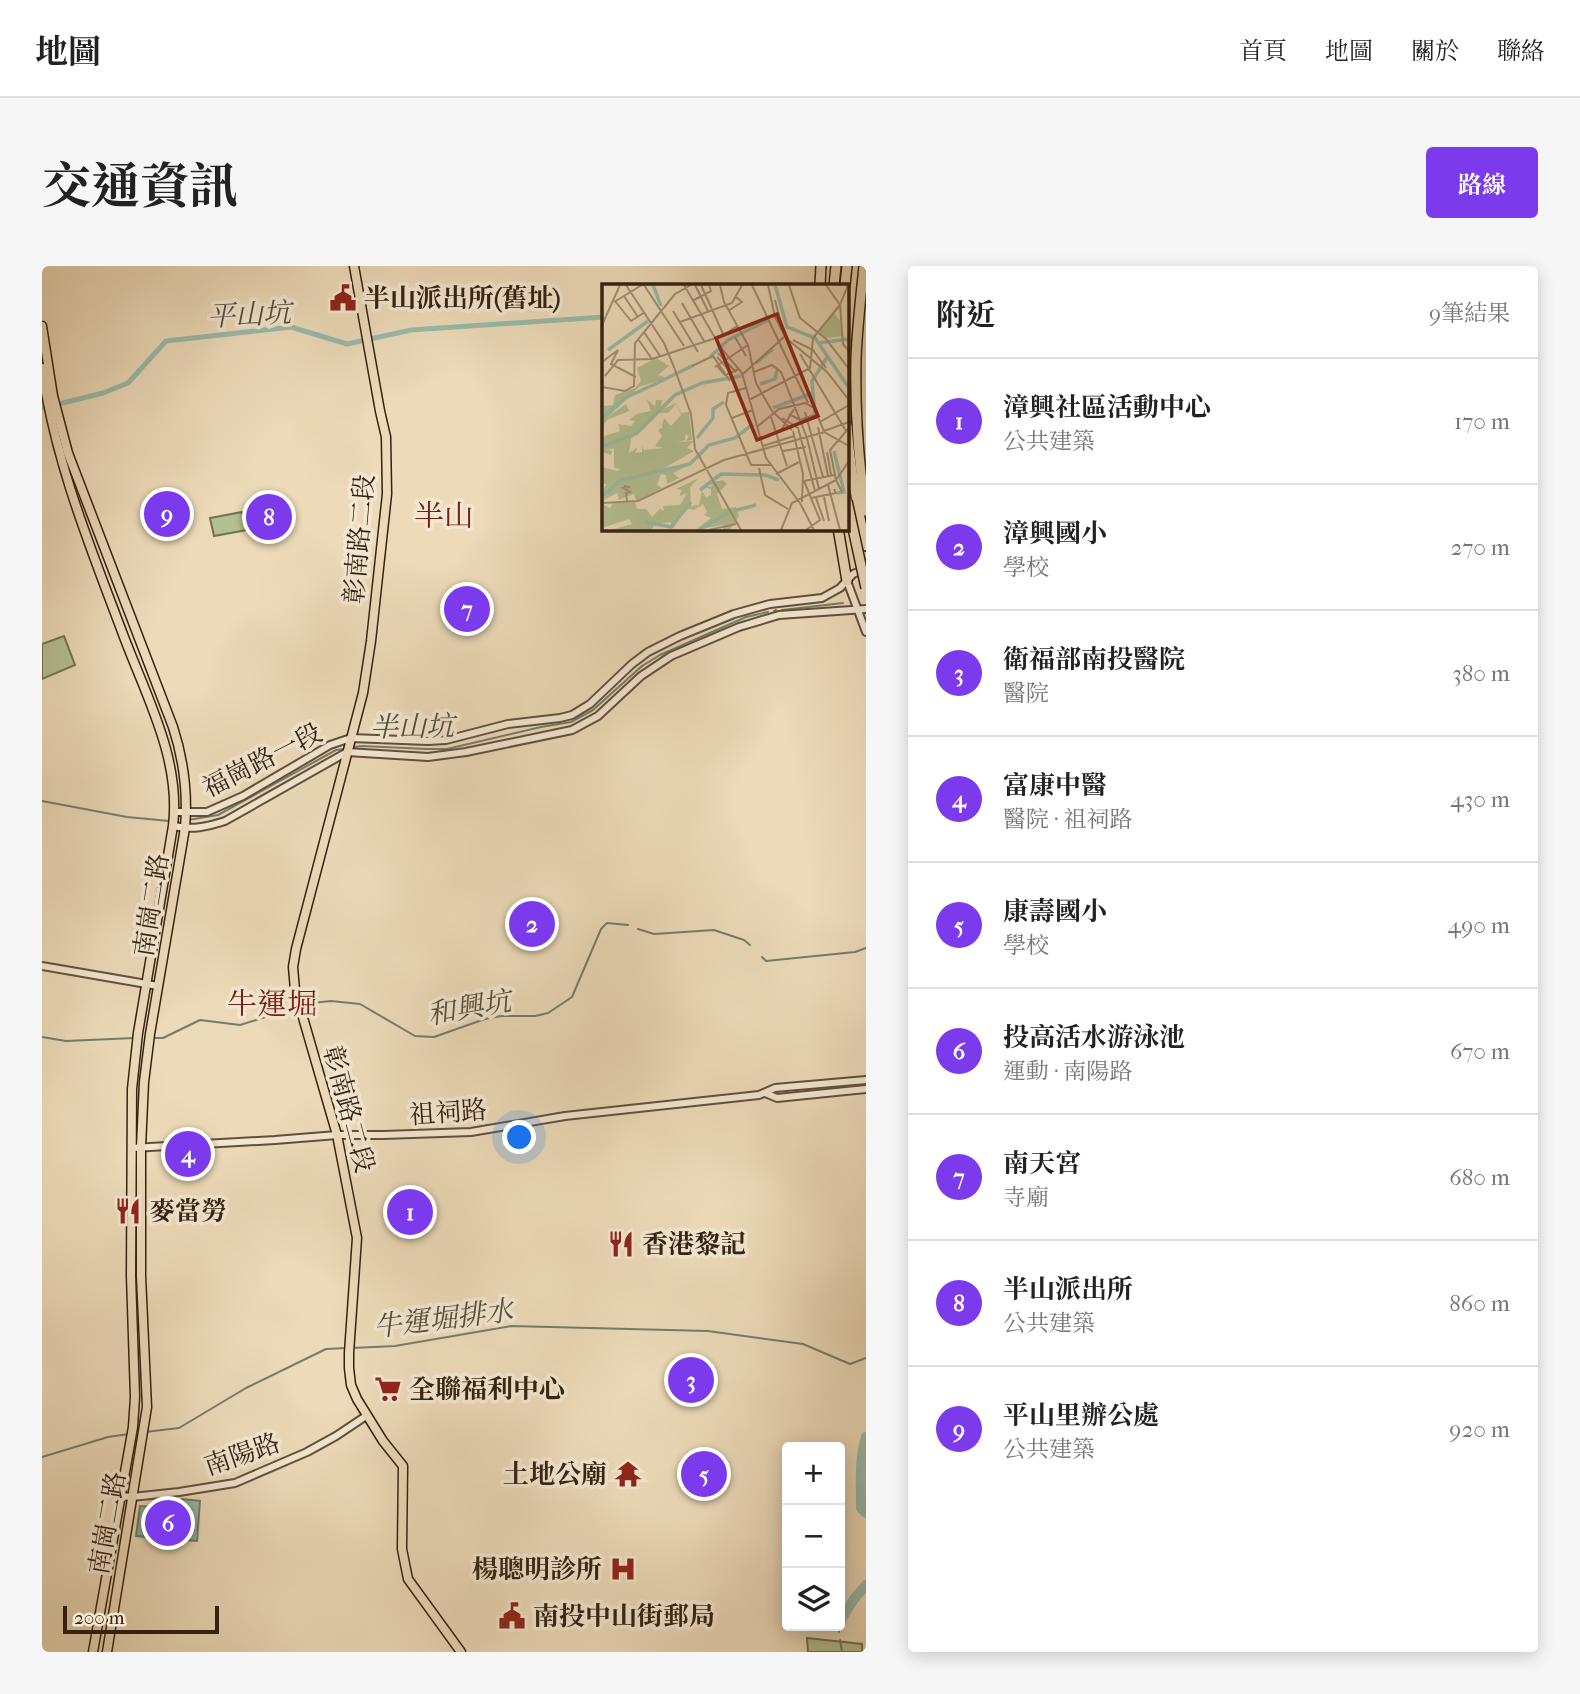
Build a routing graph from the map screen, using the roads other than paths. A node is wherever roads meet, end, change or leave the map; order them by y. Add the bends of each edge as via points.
1 (354, 266) edge
2 (821, 266) edge
3 (836, 266) edge
4 (847, 266) edge
5 (864, 266) edge
6 (820, 284) edge
7 (834, 284) edge
8 (845, 284) edge
9 (42, 326) edge
10 (45, 368) edge
11 (53, 412) junction
12 (848, 440) edge
13 (848, 506) edge
14 (866, 511) edge
15 (838, 530) edge
16 (866, 546) edge
17 (866, 569) edge
18 (847, 580) junction
19 (866, 588) edge
20 (862, 609) edge
21 (866, 632) edge
22 (349, 746) junction
23 (175, 812) junction
24 (186, 813) junction
25 (173, 825) junction
26 (185, 828) junction
27 (42, 966) edge
28 (147, 984) junction
29 (158, 986) junction
30 (866, 1080) edge
31 (866, 1089) edge
32 (765, 1093) junction
33 (337, 1135) junction
34 (137, 1148) junction
35 (136, 1232) junction
36 (366, 1416) junction
37 (120, 1496) junction
38 (132, 1497) junction
39 (93, 1652) edge
40 (107, 1652) edge
41 (461, 1652) edge

1 - 22 main road, 彰南路二段 via 386,437 387,494 369,657
2 - 6 highway
3 - 7 highway
4 - 8 highway
5 - 14 highway via 856,357 856,429
9 - 10 main road
10 - 11 main road
11 - 23 main road, 南崗二路 via 60,456 82,524 168,755
11 - 24 main road, 南崗二路 via 173,727 185,775
12 - 16 highway
13 - 19 highway, bridge
15 - 18 highway
17 - 18 street, 福崗路一段
18 - 20 street
18 - 22 street, 福崗路一段 via 822,598 771,604 680,636 648,652 590,705 572,715 508,724 446,740
20 - 21 street
20 - 22 street, 福崗路一段 via 771,617 739,627 671,656 641,676 598,716 572,730 428,757
22 - 24 street, 福崗路一段 via 330,746 208,812
22 - 26 street, 福崗路一段 via 225,821
22 - 33 main road, 彰南路二段 via 293,967 299,1007
23 - 24 street, 福崗路一段
23 - 25 main road, 南崗二路
24 - 26 main road, 南崗二路
25 - 26 street, 福崗路一段
25 - 28 main road, 南崗二路
26 - 29 main road, 南崗二路
27 - 28 street
28 - 29 street
28 - 34 main road, 南崗二路 via 132,1089
29 - 34 main road, 南崗二路
30 - 32 street via 775,1088
31 - 32 street via 777,1098
32 - 33 street, 祖祠路 via 471,1132
33 - 34 street, 祖祠路
33 - 36 main road, 彰南路二段 via 357,1238 351,1385
34 - 35 main road, 南崗二路
35 - 37 main road, 南崗二路 via 135,1397
35 - 38 main road, 南崗二路 via 148,1391
36 - 38 street, 南陽路 via 307,1452 235,1483
36 - 41 main road, 彰南路二段 via 403,1466 402,1549 408,1579
37 - 38 street, 南陽路
37 - 39 main road, 南崗二路
38 - 40 main road, 南崗二路

